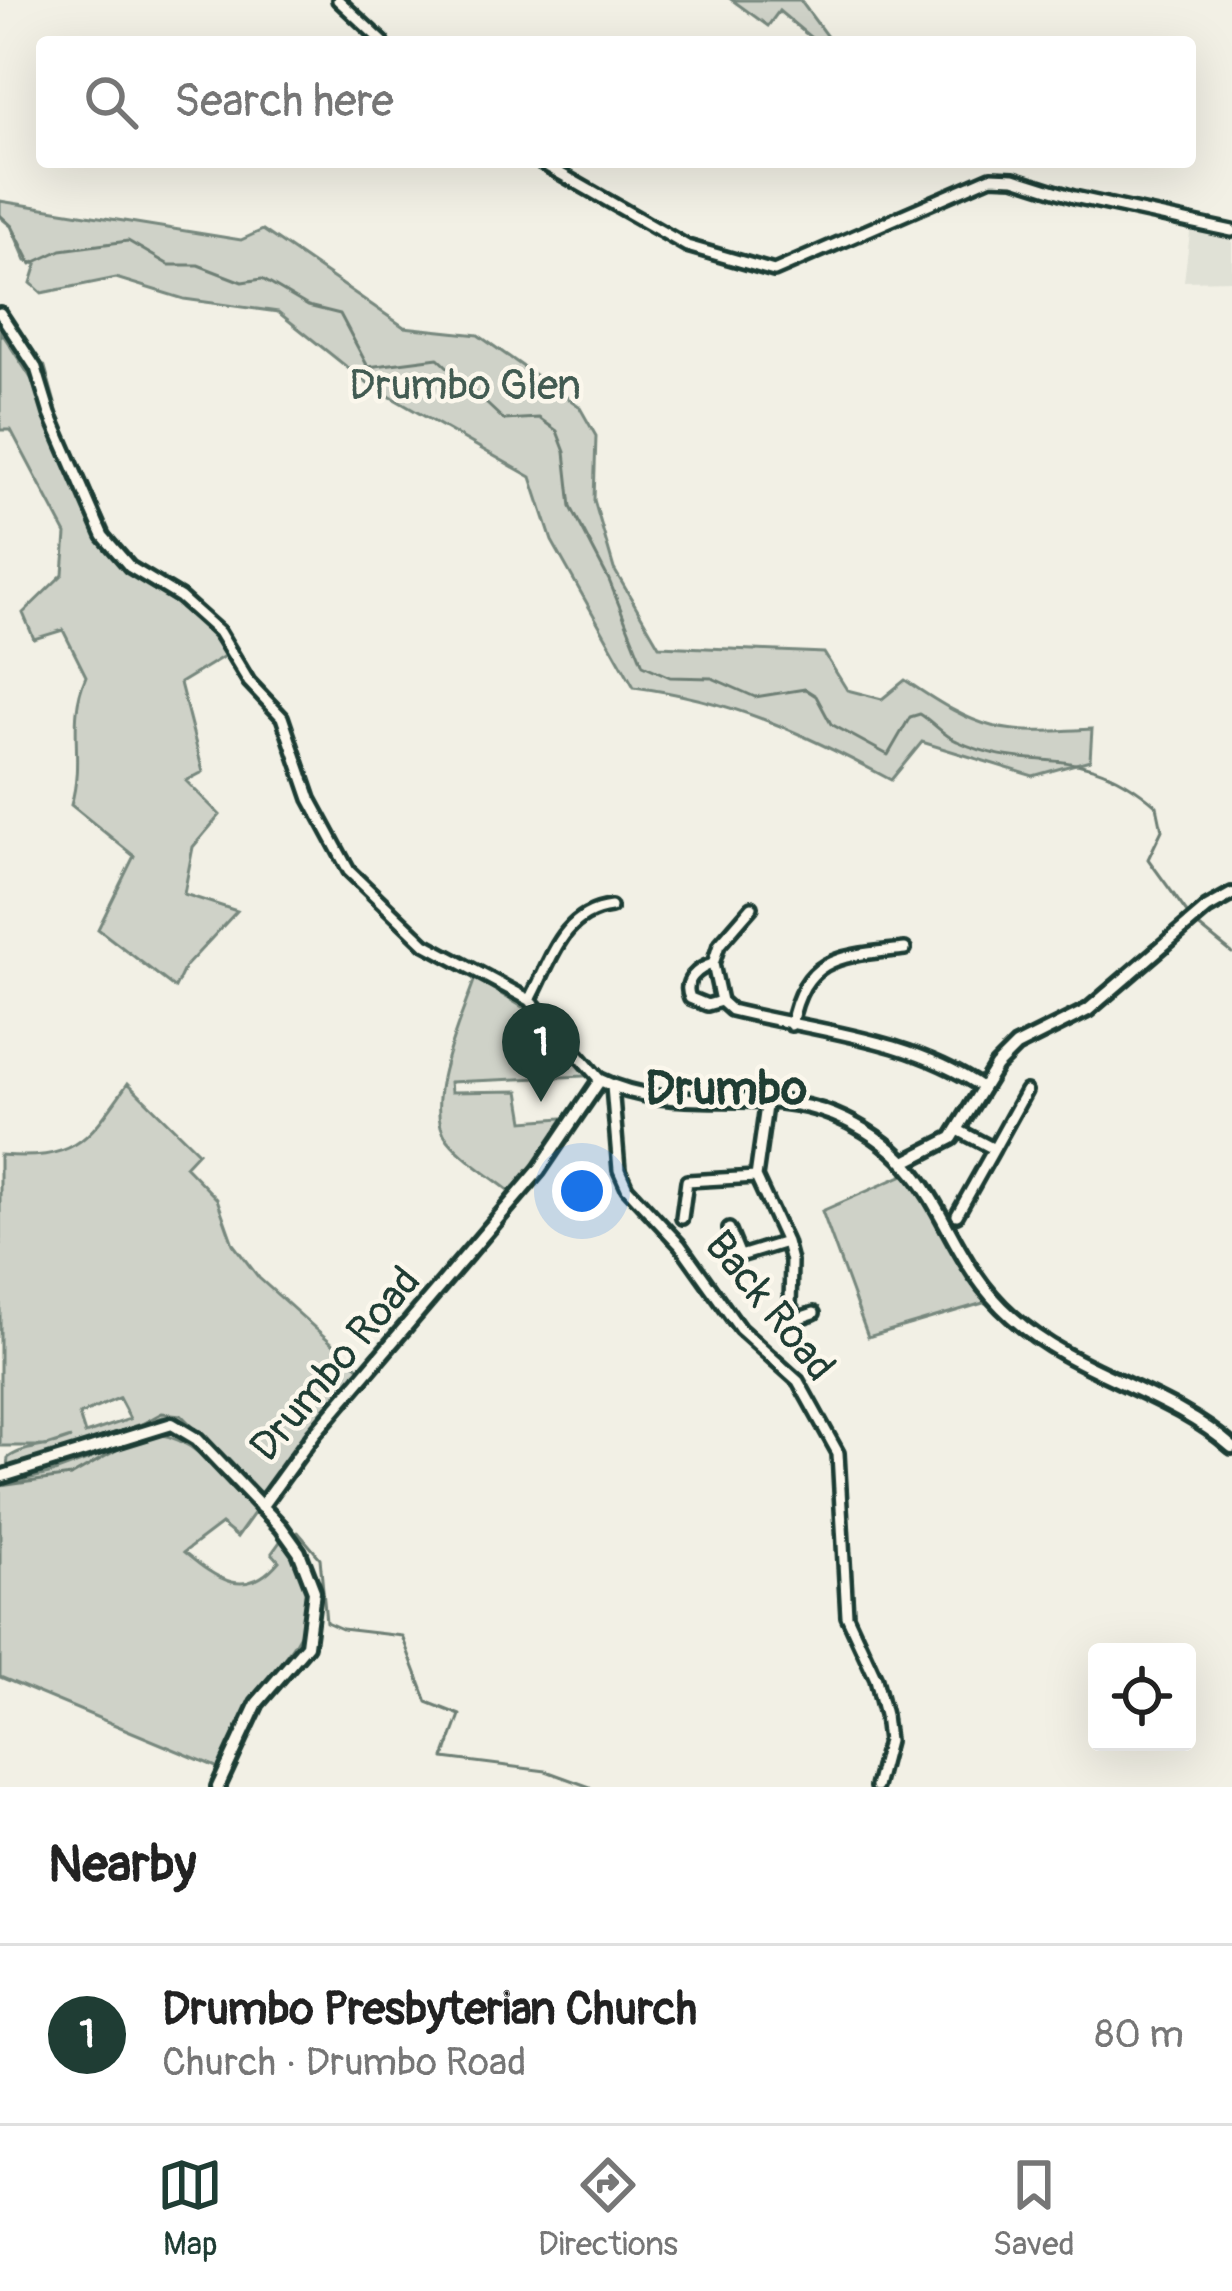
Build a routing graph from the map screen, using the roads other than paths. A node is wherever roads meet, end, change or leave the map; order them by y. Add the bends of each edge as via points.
1 (338, 0) edge
2 (377, 36) edge
3 (550, 168) edge
4 (1232, 231) edge
5 (0, 314) edge
6 (1232, 894) edge
7 (611, 907) dead end
8 (752, 907) dead end
9 (885, 937) dead end
10 (905, 950) dead end
11 (888, 951) junction
12 (713, 964) junction
13 (530, 1000) junction
14 (721, 1001) junction
15 (791, 1025) junction
16 (606, 1083) junction
17 (983, 1088) junction
18 (1026, 1091) dead end
19 (1006, 1096) dead end
20 (767, 1099) junction
21 (1020, 1104) junction
22 (958, 1130) junction
23 (994, 1149) junction
24 (907, 1161) junction
25 (756, 1177) junction
26 (949, 1197) dead end
27 (682, 1218) dead end
28 (729, 1229) dead end
29 (786, 1242) junction
30 (814, 1313) dead end
31 (1232, 1448) edge
32 (0, 1478) edge
33 (260, 1507) junction
34 (218, 1787) edge
35 (876, 1787) edge

1 - 2 street
3 - 4 street via 687,246 774,271 991,177
5 - 13 street via 36,368 103,536 130,568 219,632 282,717 340,860 425,944
6 - 17 street via 1088,1010 1016,1046
7 - 13 street via 567,927
8 - 12 street
9 - 11 street
10 - 11 street
11 - 15 street via 817,968 798,993
12 - 14 street
12 - 14 street via 697,971 686,991 697,1002
13 - 16 street
14 - 15 street
15 - 17 street via 950,1064
16 - 20 street via 685,1100
16 - 33 street, Drumbo Road
16 - 35 street, Back Road via 627,1188 740,1329 798,1381 838,1453 847,1616 876,1679 888,1741
17 - 22 street
18 - 21 street
19 - 21 street
20 - 24 street via 834,1115
20 - 25 street
21 - 23 street
22 - 23 street
22 - 24 street
23 - 26 street via 960,1209
24 - 31 street via 1010,1316 1055,1348 1205,1424
25 - 27 street via 687,1181
25 - 29 street
28 - 29 street via 740,1256
29 - 30 street via 790,1307 799,1318
32 - 33 street, Drumbo Road via 172,1424 197,1439
33 - 34 street via 309,1571 313,1627 296,1662 256,1703

